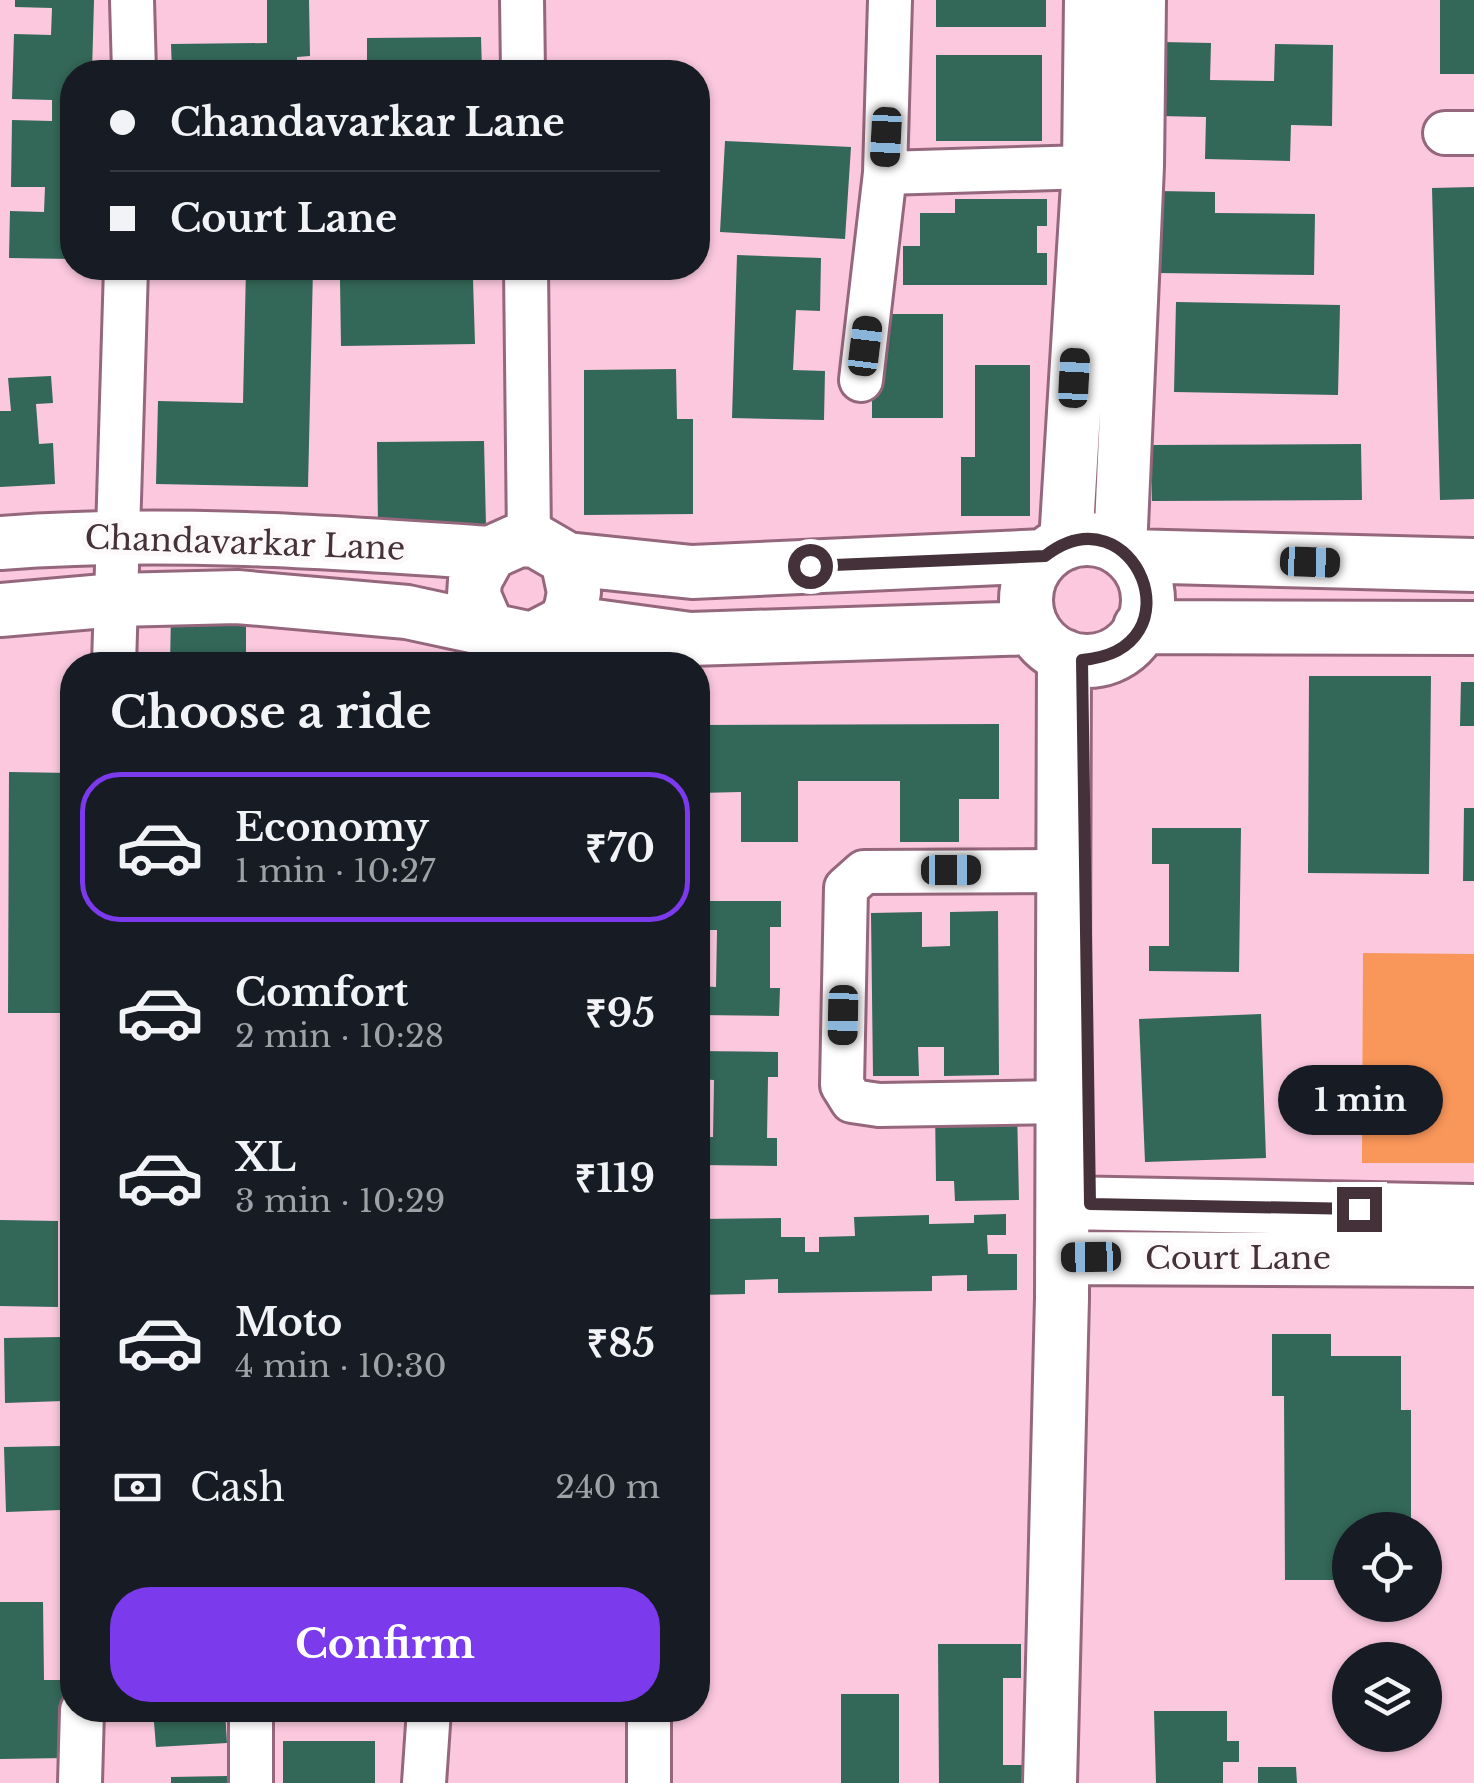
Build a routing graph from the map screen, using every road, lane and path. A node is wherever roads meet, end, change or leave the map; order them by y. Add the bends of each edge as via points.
1 (132, 0) edge
2 (522, 0) edge
3 (890, 0) edge
4 (1090, 0) edge
5 (1139, 0) edge
6 (134, 60) edge
7 (523, 60) edge
8 (1113, 166) junction
9 (885, 173) junction
10 (125, 280) edge
11 (526, 280) edge
12 (861, 380) dead end
13 (114, 537) junction
14 (0, 542) edge
15 (1056, 549) junction
16 (529, 551) junction
17 (1124, 553) junction
18 (1474, 565) edge
19 (116, 600) junction
20 (0, 610) edge
21 (487, 626) junction
22 (1140, 628) junction
23 (1474, 628) edge
24 (563, 640) edge
25 (1060, 648) junction
26 (114, 652) edge
27 (1063, 871) junction
28 (1062, 1102) junction
29 (1076, 1203) junction
30 (1474, 1211) edge
31 (1076, 1258) junction
32 (1474, 1260) edge
33 (82, 1722) edge
34 (252, 1722) edge
35 (427, 1722) edge
36 (648, 1722) edge
37 (80, 1783) edge
38 (251, 1783) edge
39 (424, 1783) edge
40 (648, 1783) edge
41 (1050, 1783) edge
42 (1082, 1783) edge

1 - 6 street
2 - 7 street
3 - 9 street
4 - 8 street
5 - 8 street
8 - 9 street
8 - 15 street
8 - 17 street
9 - 12 street
10 - 13 street
11 - 16 street
13 - 14 street, Chandavarkar Lane
13 - 16 street, Chandavarkar Lane
13 - 19 street
15 - 16 street, Chandavarkar Lane via 692,572
15 - 17 street via 1096,539
15 - 25 street via 1031,575 1026,594
16 - 21 street via 474,580
16 - 24 street via 574,592
17 - 18 street
17 - 22 street via 1143,576 1148,596
19 - 20 street, Chandavarkar Lane
19 - 21 street, Chandavarkar Lane via 237,598 407,612
19 - 26 street
21 - 24 street, Chandavarkar Lane via 516,639
22 - 23 street
22 - 25 street via 1122,650 1103,659
24 - 25 street, Chandavarkar Lane
25 - 27 street
25 - 29 street
27 - 28 street
27 - 28 street via 864,872 846,888 842,1084 852,1101 879,1105
28 - 29 street
29 - 30 street, Court Lane
29 - 31 street
31 - 32 street, Court Lane
31 - 41 street
31 - 42 street
33 - 37 street
34 - 38 street
35 - 39 street
36 - 40 street

